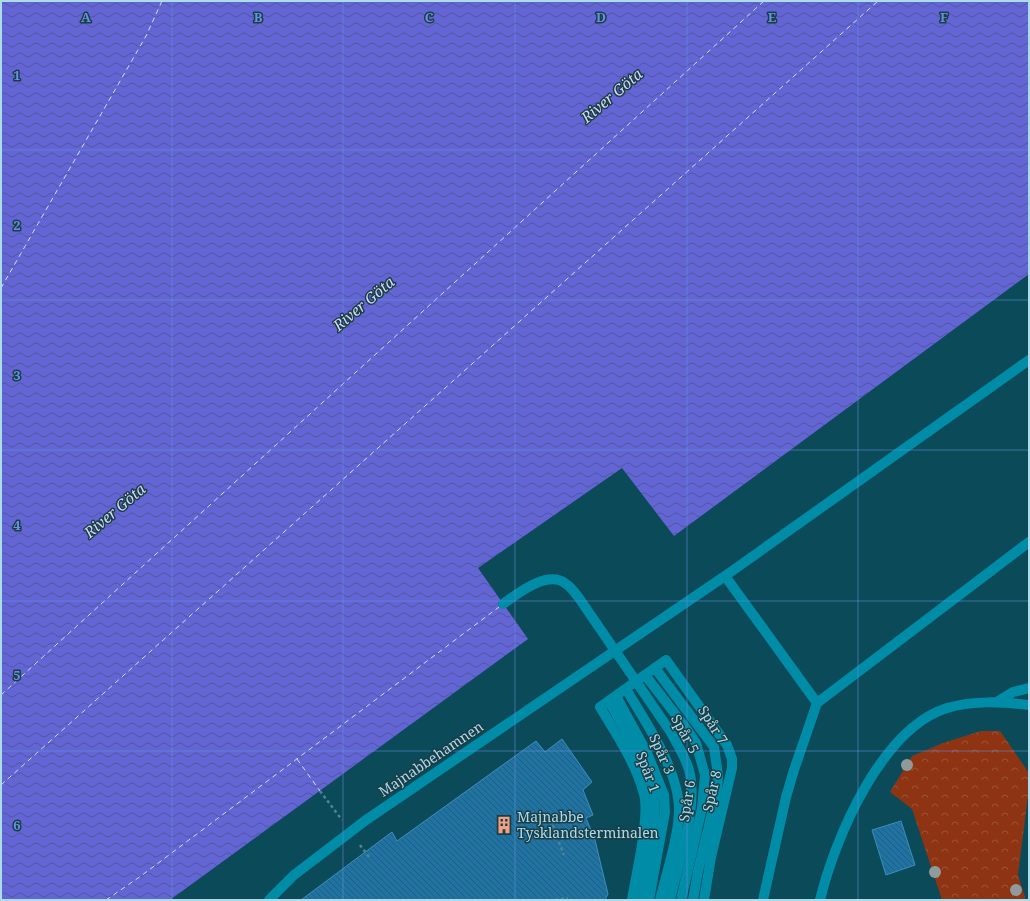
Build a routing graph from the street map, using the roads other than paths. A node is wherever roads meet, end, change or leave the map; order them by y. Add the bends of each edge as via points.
1 (1029, 360) edge
2 (1029, 542) edge
3 (725, 576) junction
4 (503, 604) dead end
5 (614, 650) junction
6 (655, 668) junction
7 (646, 674) junction
8 (636, 681) junction
9 (1029, 688) edge
10 (626, 689) junction
11 (608, 701) junction
12 (997, 702) junction
13 (817, 703) junction
14 (1029, 705) edge
15 (269, 900) edge
16 (632, 900) edge
17 (641, 900) edge
18 (649, 900) edge
19 (660, 900) edge
20 (670, 900) edge
21 (681, 900) edge
22 (693, 900) edge
23 (704, 900) edge
24 (763, 900) edge
25 (820, 900) edge

1 - 3 street, Majnabbehamnen
2 - 13 street
3 - 5 street, Majnabbehamnen
3 - 13 street
4 - 5 street via 534,584 552,579 565,583 579,598
5 - 8 street
5 - 15 street, Majnabbehamnen via 366,820 294,875
6 - 7 street
6 - 22 street, Spår 7 via 714,747 717,762 717,792
6 - 23 street, Spår 8 via 666,660 727,745 732,759 730,784 711,857
7 - 8 street
7 - 21 street, Spår 6 via 693,738 705,775 702,808
8 - 10 street
8 - 20 street, Spår 5 via 670,731 689,771 692,799
9 - 12 street via 1013,692
10 - 11 street
10 - 19 street via 661,750 677,791 677,824
11 - 16 street, Spår 1 via 621,744 644,795 645,819
11 - 17 street via 630,739 654,794 654,819
11 - 18 street, Spår 3 via 647,754 664,795 665,812
12 - 14 street
12 - 25 street via 946,709 901,737 874,773 857,803 841,836
13 - 24 street via 790,784

